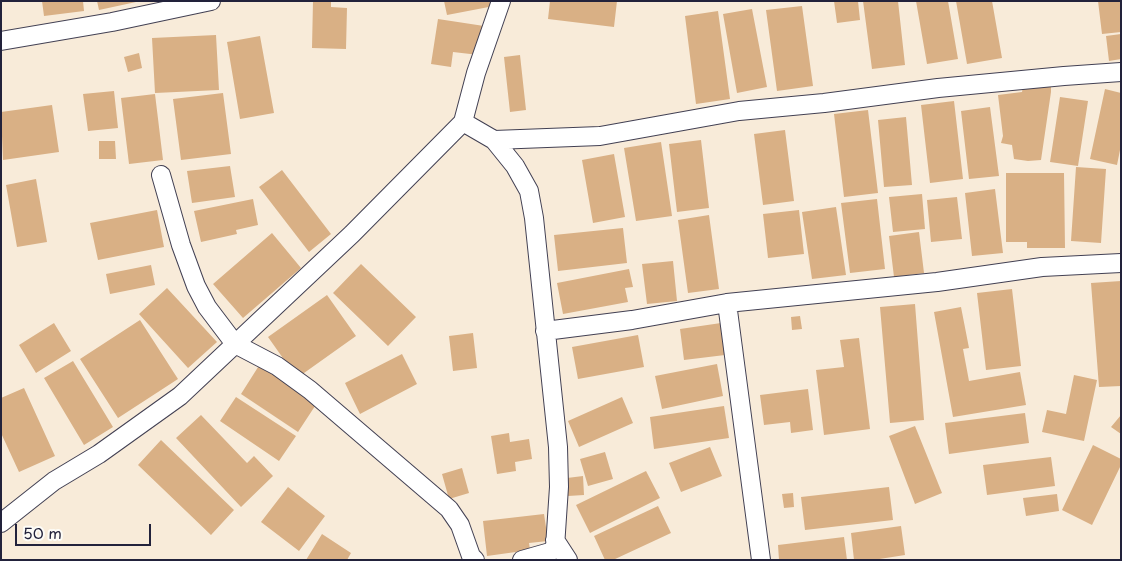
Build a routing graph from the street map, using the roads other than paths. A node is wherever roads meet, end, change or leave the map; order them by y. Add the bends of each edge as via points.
1 (212, 1) edge
2 (501, 1) edge
3 (1, 41) edge
4 (1121, 72) edge
5 (463, 122) junction
6 (494, 140) junction
7 (161, 175) dead end
8 (1121, 263) edge
9 (727, 303) junction
10 (546, 331) junction
11 (236, 344) junction
12 (1, 523) edge
13 (555, 540) junction
14 (475, 560) edge
15 (522, 560) edge
16 (568, 560) edge
17 (761, 560) edge

1 - 3 street
2 - 5 street
4 - 6 street via 938,88 739,111 600,136
5 - 6 street
5 - 11 street
6 - 10 street via 515,166 529,191
7 - 11 street via 196,286 207,307
8 - 9 street via 1042,267 937,282
9 - 10 street
9 - 17 street
10 - 13 street via 558,447
11 - 12 street via 180,396 99,454 54,481
11 - 14 street via 277,366 310,390 449,509 460,525
13 - 15 street via 550,552
13 - 16 street

